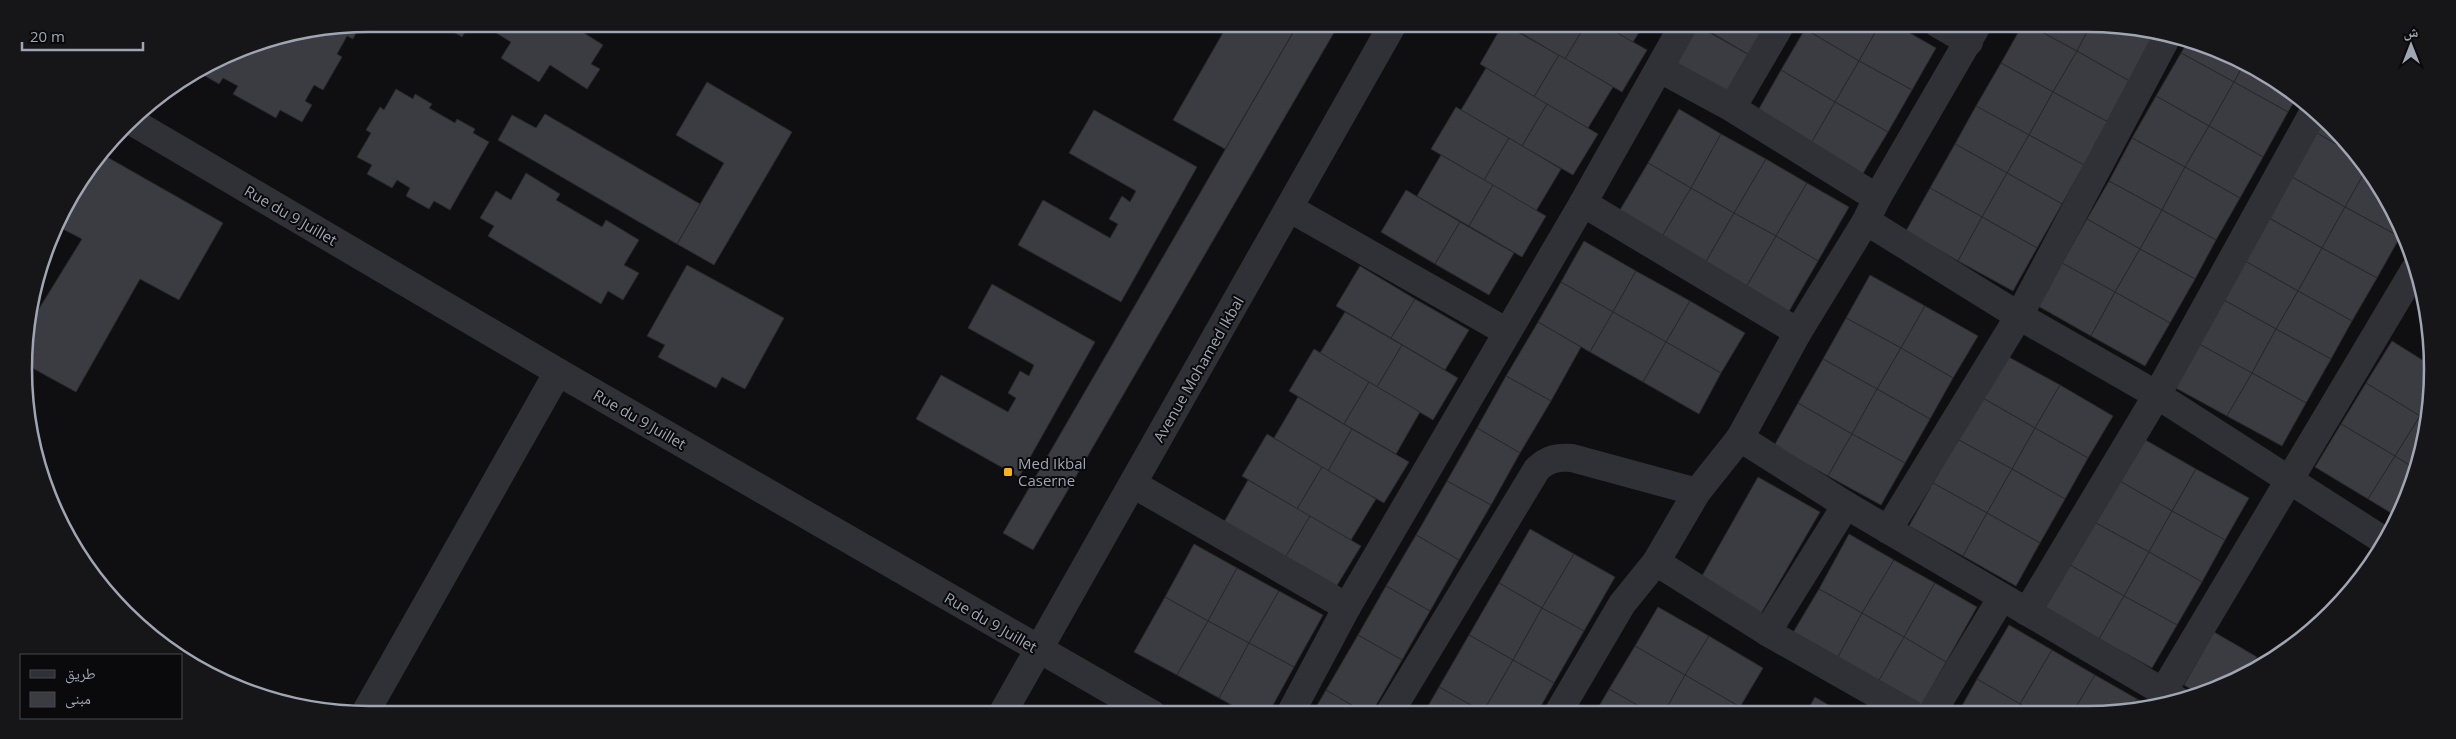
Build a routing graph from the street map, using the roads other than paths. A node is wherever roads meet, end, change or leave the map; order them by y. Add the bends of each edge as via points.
1 (1388, 32) edge
2 (1680, 32) edge
3 (1776, 32) edge
4 (1974, 33) edge
5 (2164, 42) edge
6 (1660, 69) junction
7 (1732, 108) junction
8 (2310, 117) edge
9 (138, 125) edge
10 (1583, 203) junction
11 (1289, 208) junction
12 (1871, 210) junction
13 (2411, 278) edge
14 (2019, 316) junction
15 (1507, 332) junction
16 (1798, 332) junction
17 (558, 372) junction
18 (2157, 395) junction
19 (1740, 438) junction
20 (2291, 481) junction
21 (1133, 484) junction
22 (1697, 492) junction
23 (1846, 505) junction
24 (1888, 530) junction
25 (2378, 537) edge
26 (1656, 562) junction
27 (2002, 597) junction
28 (1346, 607) junction
29 (2027, 612) junction
30 (1767, 632) junction
31 (1038, 650) junction
32 (2170, 696) edge
33 (369, 706) edge
34 (1006, 706) edge
35 (1138, 706) edge
36 (1294, 706) edge
37 (1394, 706) edge
38 (1562, 706) edge
39 (1898, 706) edge
40 (1936, 706) edge

1 - 11 street, Avenue Mohamed Ikbal
2 - 6 street
3 - 7 street
4 - 12 street
5 - 14 street
6 - 7 street
6 - 10 street
7 - 12 street
8 - 18 street
9 - 17 street, Rue du 9 Juillet
10 - 15 street
10 - 16 street
11 - 15 street
11 - 21 street, Avenue Mohamed Ikbal
12 - 14 street
12 - 16 street
13 - 20 street
14 - 18 street
14 - 24 street
15 - 28 street
16 - 19 street
17 - 31 street, Rue du 9 Juillet
17 - 33 street
18 - 20 street
18 - 29 street
19 - 22 street
19 - 23 street
20 - 25 street
20 - 32 street
21 - 28 street
21 - 31 street, Avenue Mohamed Ikbal
22 - 26 street
22 - 37 street via 1572,458 1558,457 1546,461 1537,469
23 - 24 street
23 - 30 street
24 - 27 street
26 - 30 street
26 - 38 street via 1622,604
27 - 29 street
27 - 40 street
28 - 36 street
29 - 32 street
30 - 39 street
31 - 34 street, Avenue Mohamed Ikbal
31 - 35 street, Rue du 9 Juillet

